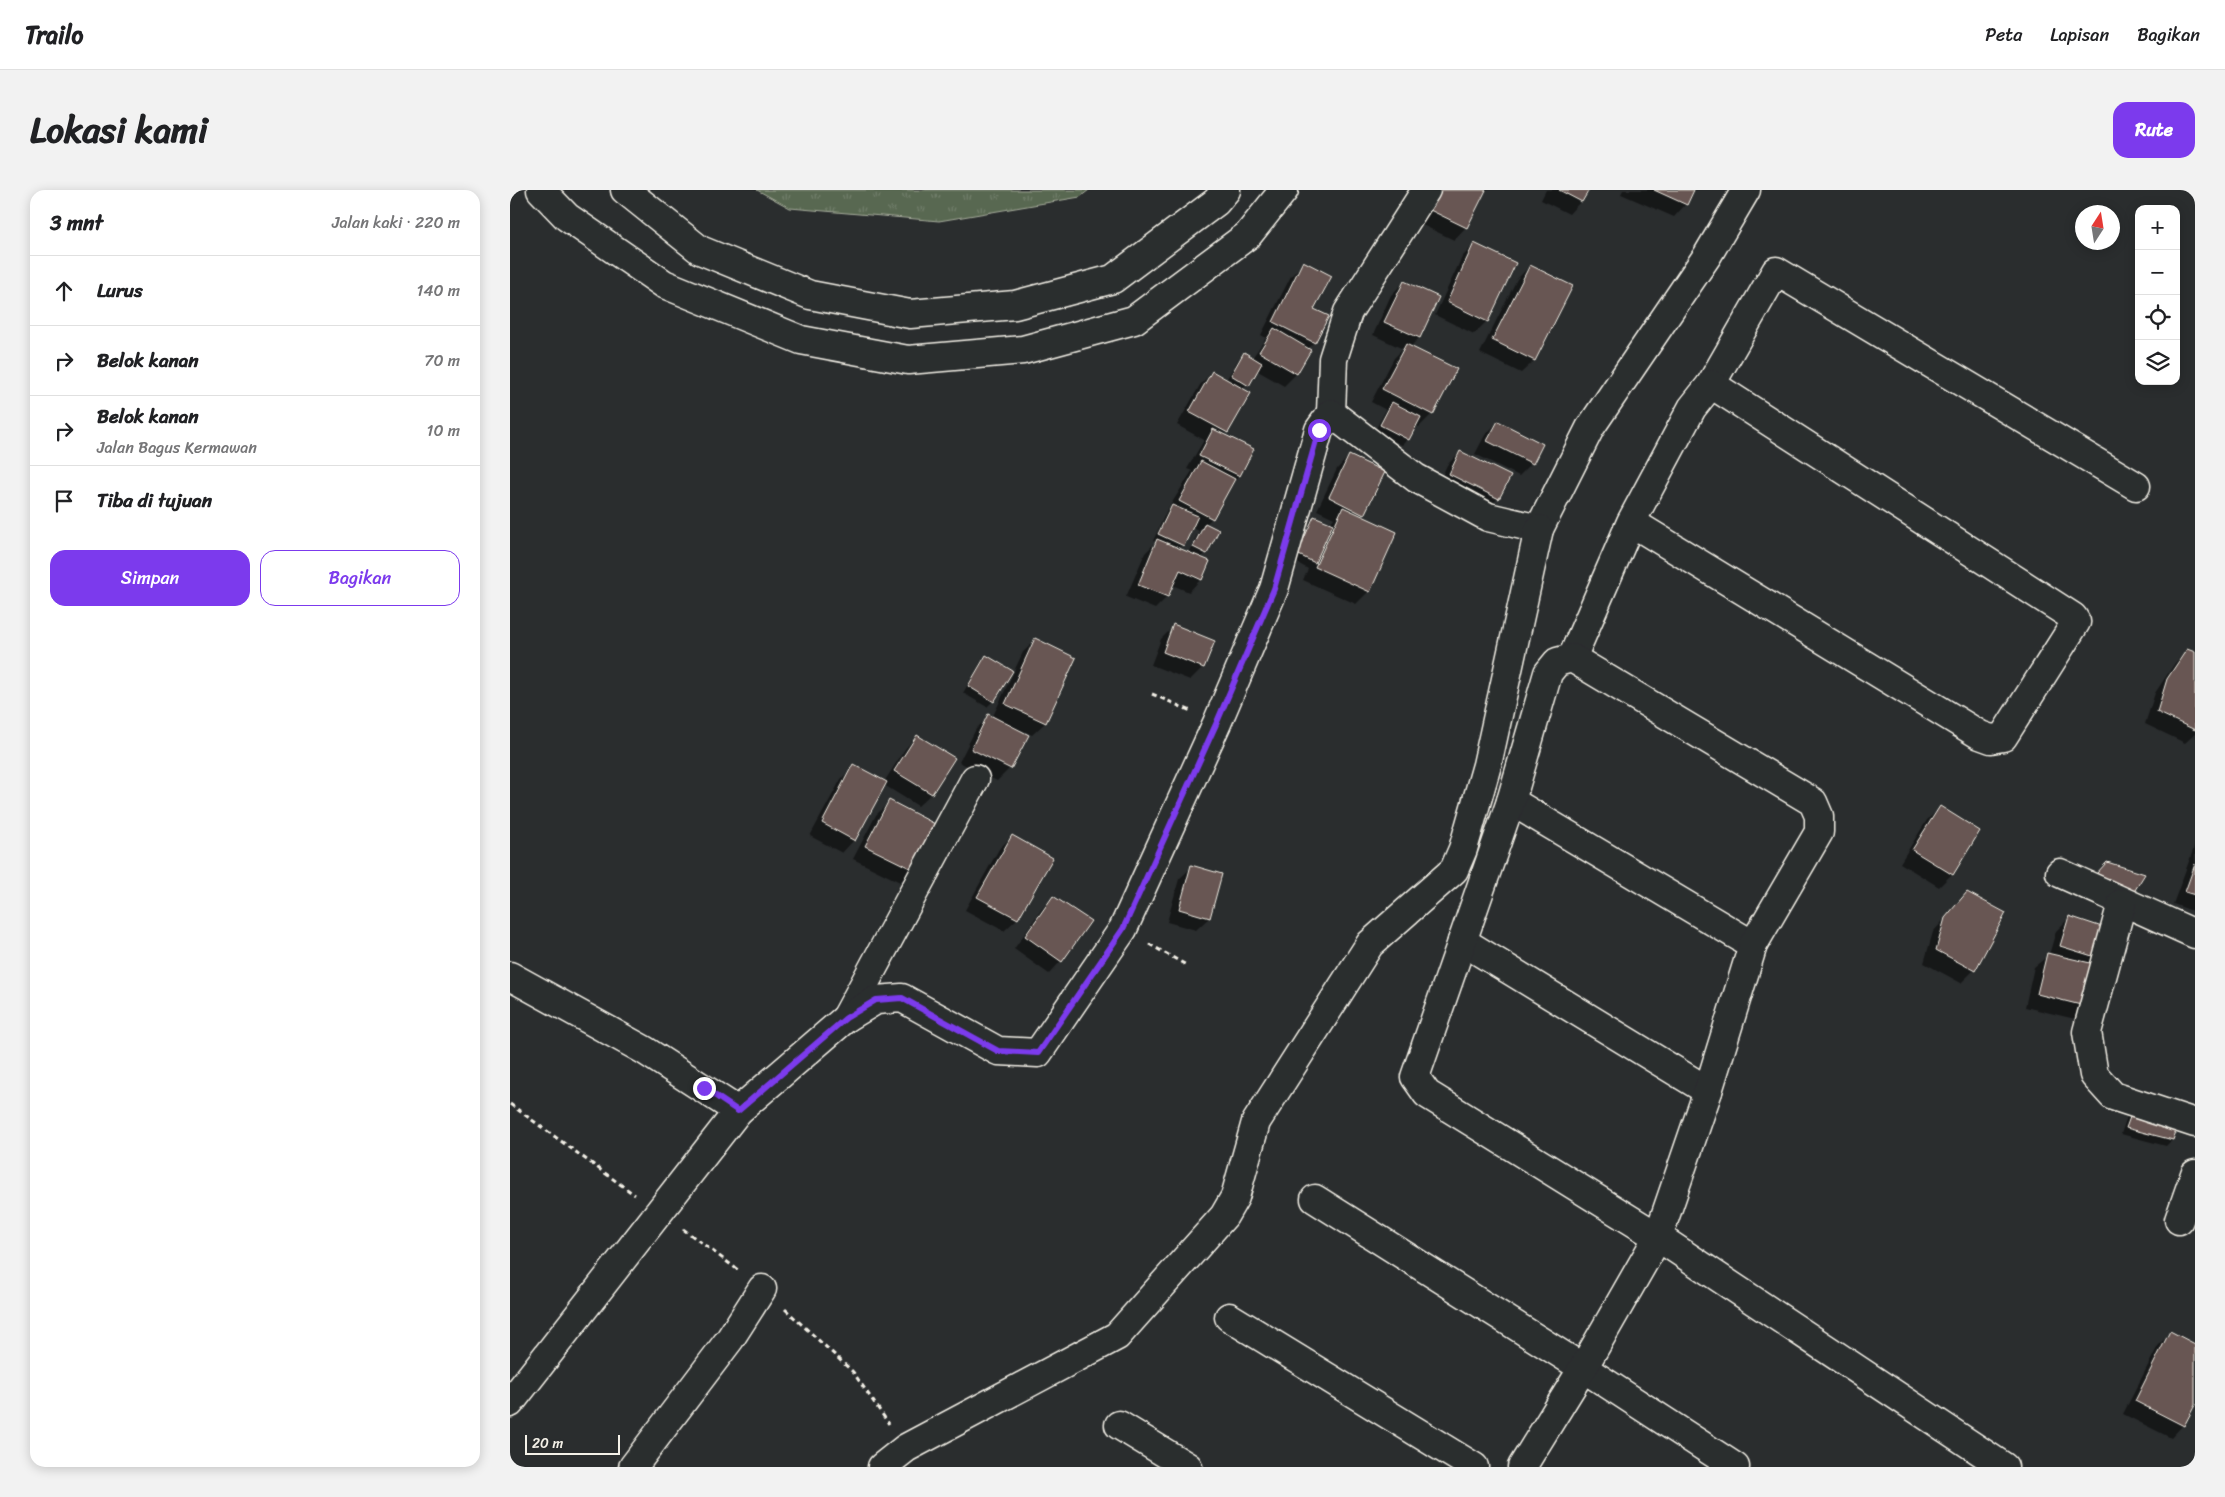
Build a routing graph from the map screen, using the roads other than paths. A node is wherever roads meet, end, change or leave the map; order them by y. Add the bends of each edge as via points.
1 (541, 190) edge
2 (625, 190) edge
3 (1226, 190) edge
4 (1284, 190) edge
5 (1426, 190) edge
6 (1746, 190) edge
7 (1711, 384) junction
8 (1331, 413) junction
9 (2136, 486) dead end
10 (1631, 522) junction
11 (1539, 529) junction
12 (1572, 658) junction
13 (975, 779) dead end
14 (1512, 801) junction
15 (2060, 873) dead end
16 (2122, 902) junction
17 (2195, 934) edge
18 (1462, 941) junction
19 (1753, 945) junction
20 (510, 976) edge
21 (846, 1018) junction
22 (1708, 1091) junction
23 (738, 1111) junction
24 (2195, 1123) edge
25 (2195, 1174) edge
26 (1316, 1199) dead end
27 (2179, 1220) dead end
28 (1658, 1236) junction
29 (762, 1289) road end
30 (1229, 1317) dead end
31 (1583, 1368) junction
32 (510, 1403) edge
33 (1119, 1425) dead end
34 (633, 1467) edge
35 (882, 1467) edge
36 (1188, 1467) edge
37 (1474, 1467) edge
38 (1522, 1467) edge
39 (1735, 1467) edge
40 (2004, 1467) edge

1 - 4 main road via 567,217 664,284 801,340 908,360 1023,350 1134,320 1248,235
2 - 3 main road via 700,250 810,296 910,314 1015,305 1113,279 1216,202
5 - 8 main road via 1348,312 1333,359
6 - 11 main road via 1707,256 1590,428
7 - 9 main road via 1776,271
7 - 10 main road via 1692,408
7 - 10 main road via 2076,622 2003,737 1991,739
8 - 11 main road via 1416,478 1488,517
8 - 21 main road via 1319,430 1274,589 1123,929 1038,1053 998,1051 902,998 876,1000
10 - 12 main road
11 - 35 main road via 1487,765 1454,870 1370,944 1256,1122 1235,1197 1224,1216 1117,1336 906,1448
12 - 14 main road via 1557,662 1548,673
12 - 19 main road via 1813,802 1819,816 1819,832
13 - 21 main road
14 - 18 main road
14 - 19 main road
15 - 16 main road
16 - 17 main road
16 - 24 main road via 2087,1032 2094,1075 2113,1096
18 - 22 main road
18 - 28 main road via 1415,1077 1427,1094
19 - 22 main road
20 - 23 main road via 644,1050
21 - 23 main road
22 - 28 main road
23 - 32 main road
25 - 27 main road
26 - 31 main road
28 - 31 main road
28 - 40 main road
29 - 34 main road via 730,1339
30 - 37 main road
31 - 38 main road
31 - 39 main road
33 - 36 main road

